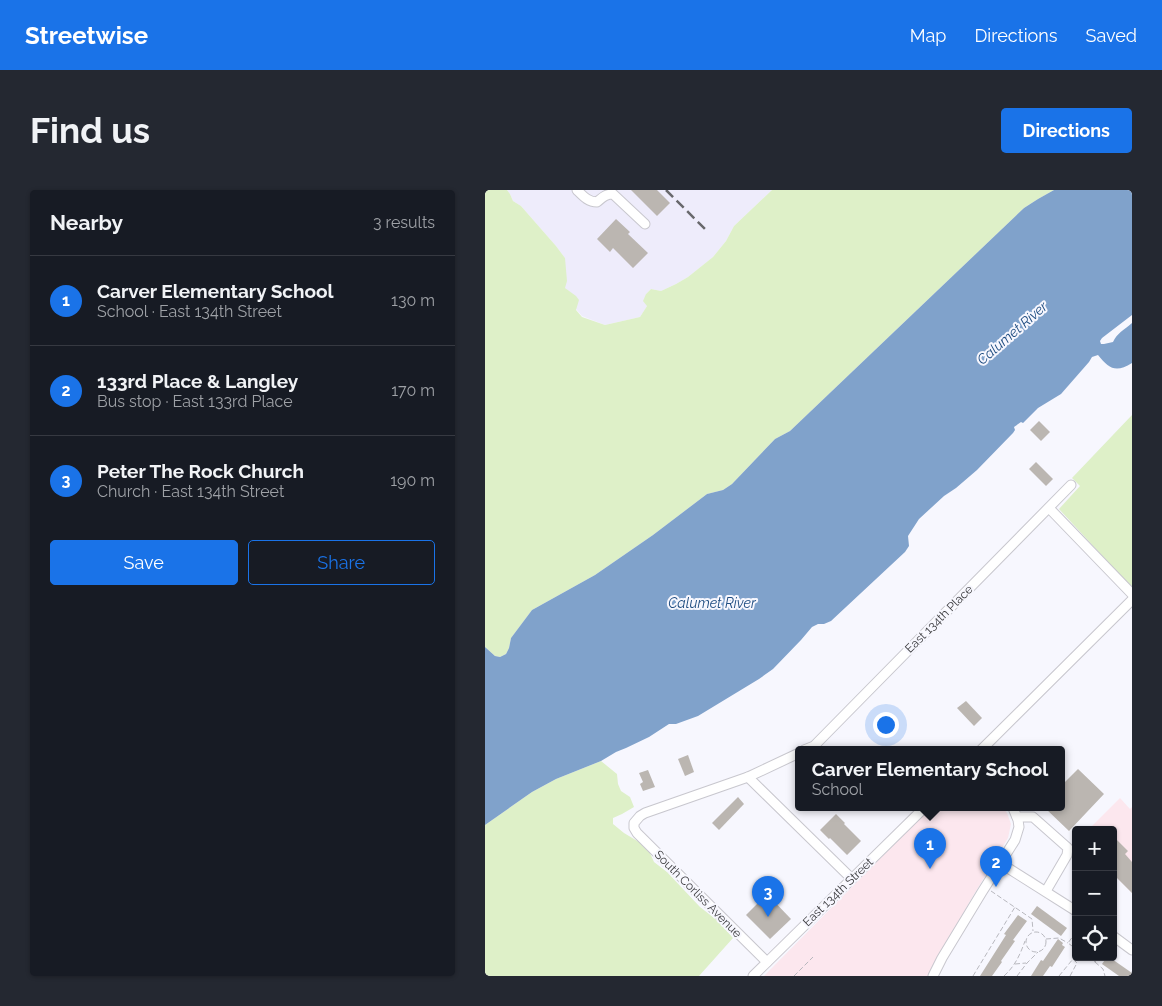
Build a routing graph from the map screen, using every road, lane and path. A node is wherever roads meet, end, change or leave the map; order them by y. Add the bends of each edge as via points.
1 (577, 190) edge
2 (645, 224) dead end
3 (1071, 485) dead end
4 (1049, 508) junction
5 (1132, 594) edge
6 (1132, 600) edge
7 (813, 746) edge
8 (985, 746) edge
9 (795, 755) edge
10 (748, 777) junction
11 (920, 811) edge
12 (1014, 811) edge
13 (1017, 817) junction
14 (1000, 863) junction
15 (852, 879) junction
16 (990, 890) dead end
17 (1046, 891) junction
18 (1015, 907) junction
19 (1072, 907) edge
20 (1033, 932) junction
21 (1132, 937) edge
22 (1072, 938) edge
23 (1046, 939) junction
24 (1117, 939) edge
25 (1026, 940) junction
26 (1068, 943) junction
27 (1072, 946) edge
28 (1128, 947) edge
29 (1039, 951) junction
30 (813, 957) dead end
31 (1072, 961) edge
32 (1075, 961) edge
33 (767, 962) junction
34 (1095, 962) edge
35 (1027, 963) junction
36 (1015, 964) junction
37 (753, 976) edge
38 (794, 976) edge
39 (933, 976) edge
40 (973, 976) edge
41 (1004, 976) edge
42 (1017, 976) edge
43 (1059, 976) edge
44 (1070, 976) edge
45 (1105, 976) edge

1 - 2 street via 593,202 613,194
3 - 4 street, East 134th Place
4 - 5 street
4 - 7 street, East 134th Place
6 - 8 street
9 - 10 street
10 - 15 street
10 - 33 street, South Corliss Avenue via 645,813 634,823 634,828
11 - 15 street, East 134th Street
12 - 13 street
13 - 14 street via 1018,833
13 - 17 street via 1033,817 1068,848
14 - 17 street
14 - 39 street
15 - 33 street, East 134th Street
16 - 18 path
17 - 19 street
18 - 20 path via 1031,919
18 - 40 path
20 - 23 path via 1041,933
20 - 25 path
21 - 28 street
22 - 26 path
23 - 26 path via 1059,938
23 - 29 path
24 - 28 street
25 - 29 path via 1029,949
25 - 36 path
26 - 27 path
29 - 35 path
30 - 38 path
31 - 43 path
32 - 44 path via 1077,963
33 - 37 street, East 134th Street
34 - 45 path
35 - 36 path
35 - 42 path
36 - 41 path

